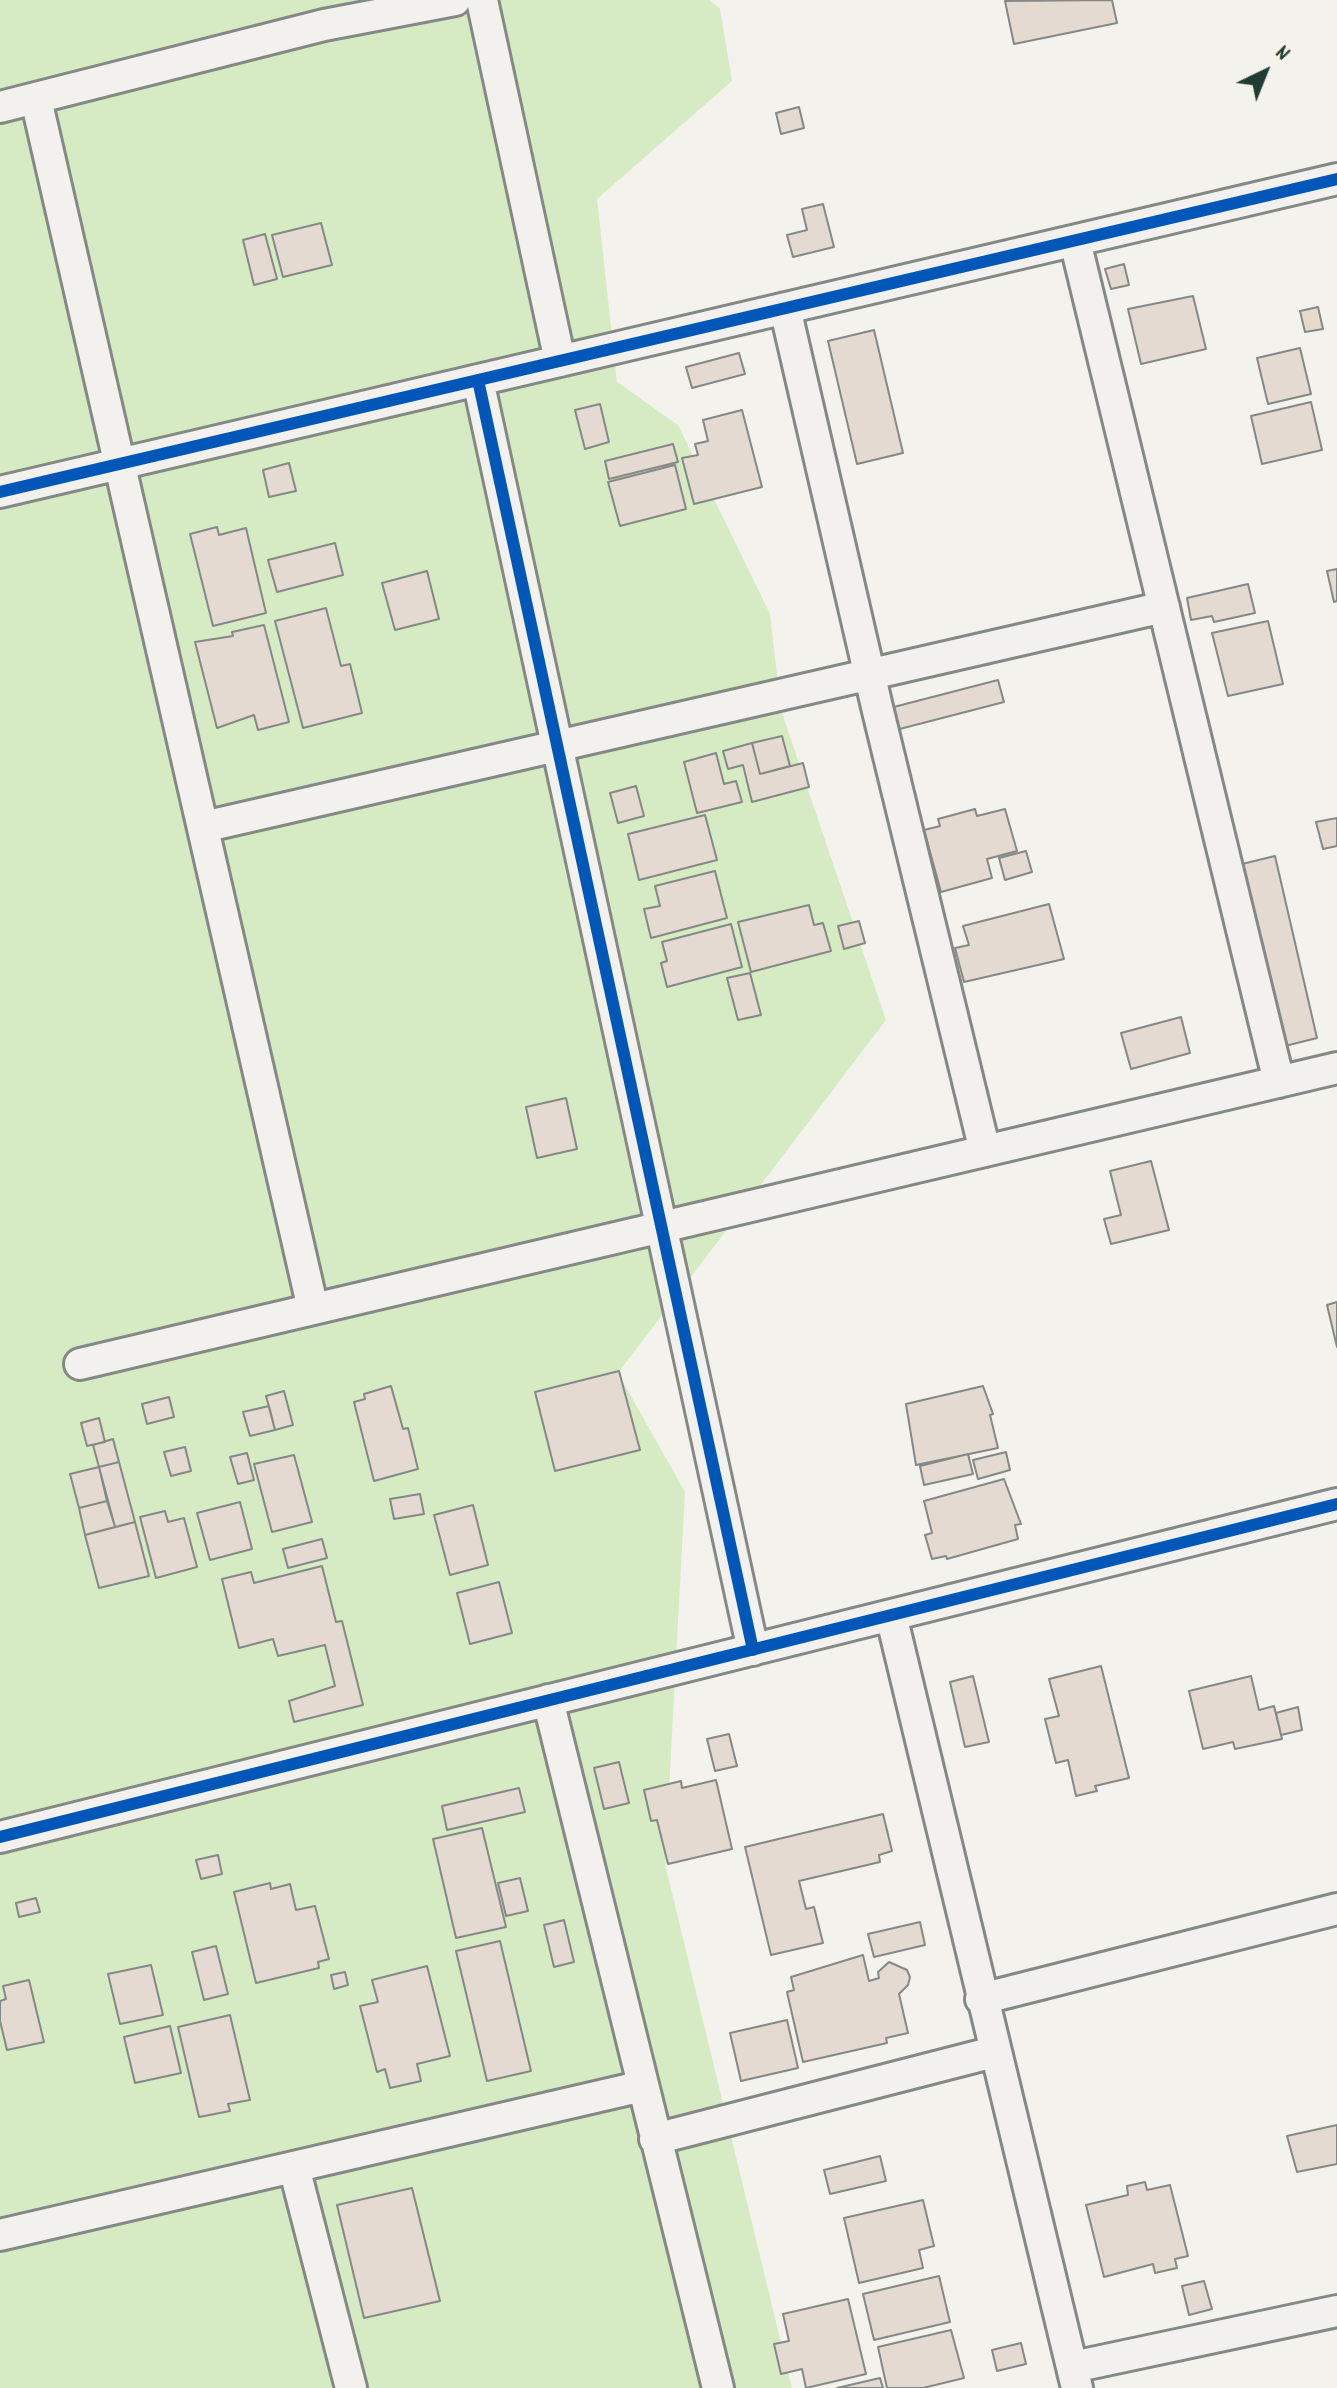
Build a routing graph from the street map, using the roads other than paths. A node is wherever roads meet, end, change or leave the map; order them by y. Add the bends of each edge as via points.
1 (455, 0) edge
2 (482, 0) edge
3 (36, 99) junction
4 (0, 107) edge
5 (1337, 179) edge
6 (1075, 241) junction
7 (785, 308) junction
8 (560, 361) junction
9 (478, 380) junction
10 (120, 464) junction
11 (0, 492) edge
12 (1164, 607) junction
13 (870, 675) junction
14 (557, 746) junction
15 (203, 827) junction
16 (1337, 1068) edge
17 (1279, 1082) junction
18 (985, 1151) junction
19 (661, 1225) junction
20 (313, 1309) junction
21 (80, 1364) dead end
22 (1337, 1504) edge
23 (891, 1615) junction
24 (753, 1650) junction
25 (548, 1700) junction
26 (0, 1837) edge
27 (1337, 1909) edge
28 (981, 1999) junction
29 (994, 2052) junction
30 (643, 2086) junction
31 (655, 2139) junction
32 (294, 2167) junction
33 (0, 2235) edge
34 (1337, 2311) edge
35 (1075, 2377) edge
36 (351, 2388) edge
37 (718, 2388) edge

1 - 3 street via 324,25
2 - 8 street
3 - 4 street
3 - 10 street
5 - 6 street
6 - 7 street
6 - 12 street
7 - 8 street
7 - 13 street
8 - 9 street
9 - 10 street
9 - 14 street
10 - 11 street
10 - 15 street
12 - 13 street
12 - 17 street
13 - 14 street
13 - 18 street
14 - 15 street
14 - 19 street
15 - 20 street
16 - 17 street
17 - 18 street
18 - 19 street
19 - 20 street
19 - 24 street
20 - 21 street
22 - 23 street
23 - 24 street
23 - 28 street
24 - 25 street
25 - 26 street
25 - 30 street
27 - 28 street
28 - 29 street
29 - 31 street
29 - 35 street
30 - 31 street
30 - 32 street
31 - 37 street
32 - 33 street
32 - 36 street
34 - 35 street

